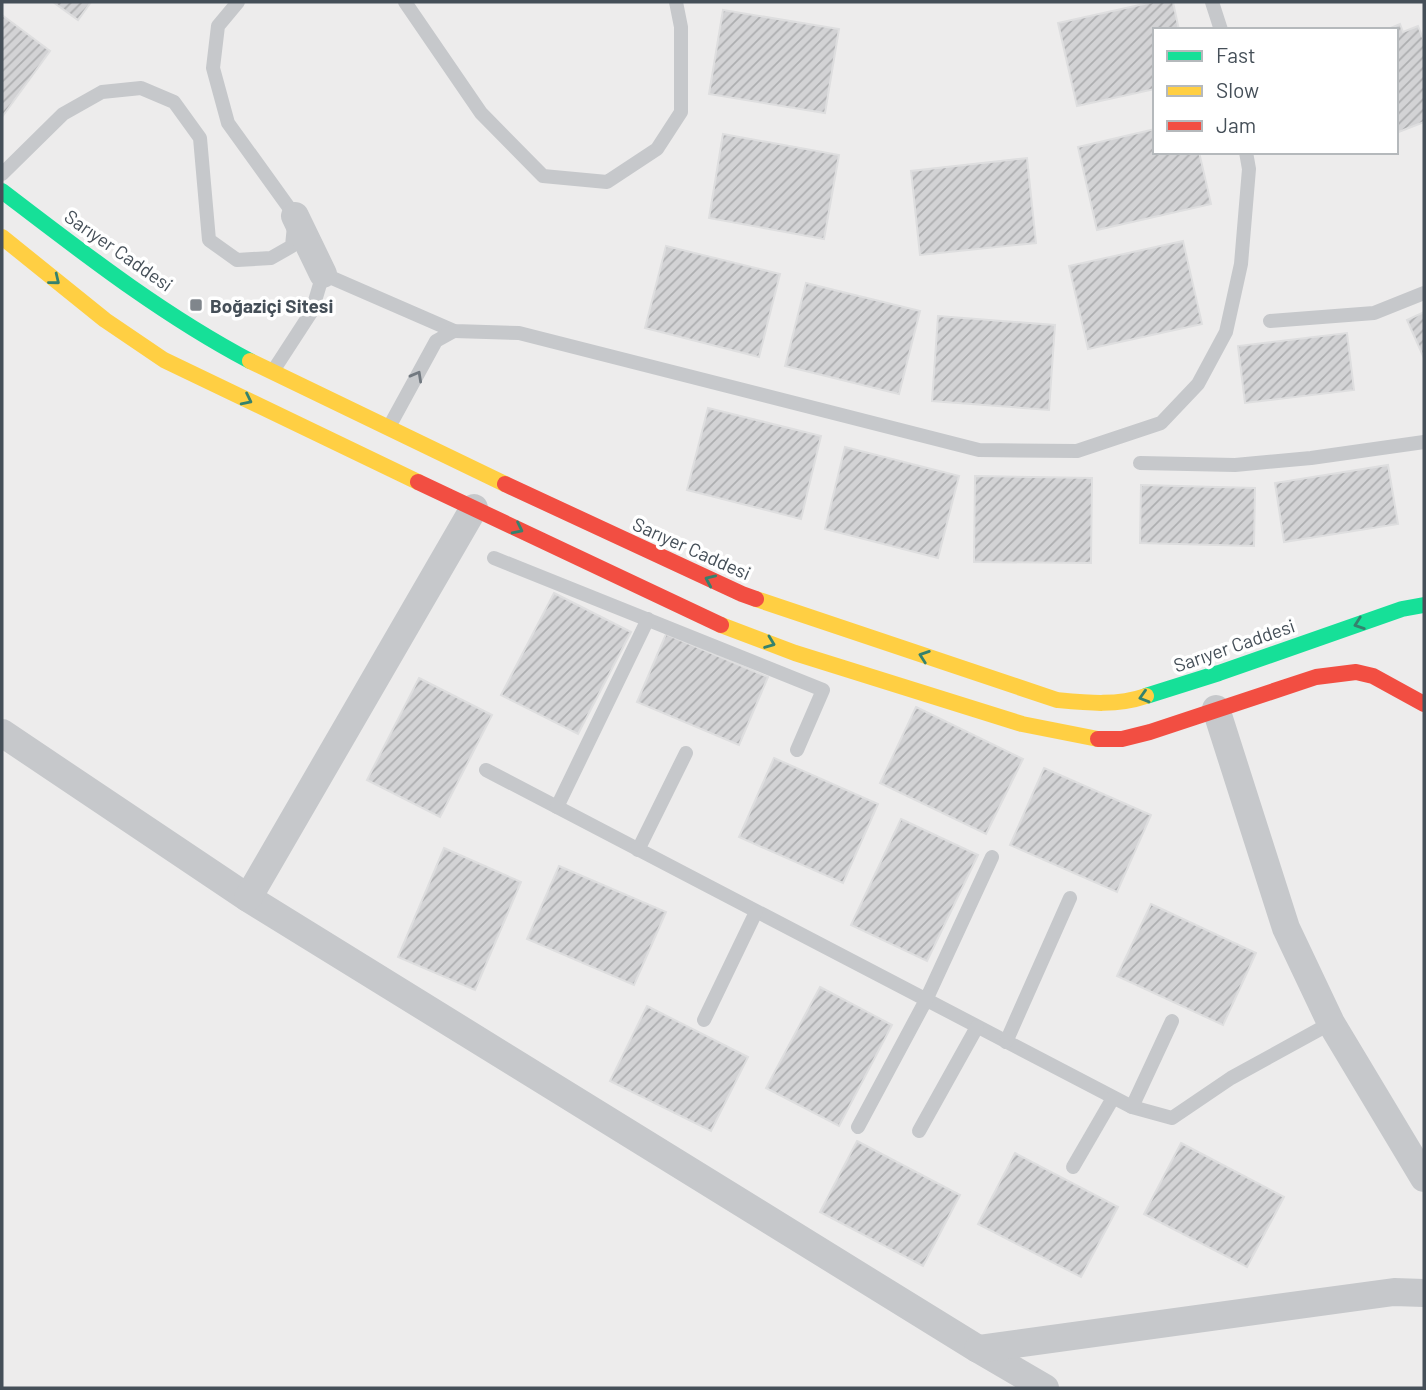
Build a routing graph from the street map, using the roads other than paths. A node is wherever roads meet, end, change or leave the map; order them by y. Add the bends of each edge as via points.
1 (238, 2) edge
2 (405, 2) edge
3 (676, 2) edge
4 (1212, 2) edge
5 (1220, 28) edge
6 (1246, 154) edge
7 (2, 174) edge
8 (2, 191) edge
9 (295, 216) junction
10 (2, 237) edge
11 (323, 274) junction
12 (1424, 293) edge
13 (1270, 321) dead end
14 (454, 331) junction
15 (272, 373) junction
16 (388, 428) junction
17 (1424, 442) edge
18 (1140, 463) dead end
19 (474, 508) junction
20 (494, 558) dead end
21 (1424, 605) edge
22 (648, 619) junction
23 (1424, 704) edge
24 (1216, 709) junction
25 (2, 733) edge
26 (797, 750) dead end
27 (686, 753) dead end
28 (486, 770) dead end
29 (557, 807) junction
30 (638, 850) junction
31 (992, 857) dead end
32 (248, 898) junction
33 (1070, 898) dead end
34 (756, 912) junction
35 (926, 1000) junction
36 (704, 1020) dead end
37 (1172, 1021) dead end
38 (1331, 1023) junction
39 (977, 1027) junction
40 (1006, 1042) junction
41 (1112, 1097) junction
42 (1132, 1107) junction
43 (858, 1127) dead end
44 (919, 1130) dead end
45 (1073, 1167) dead end
46 (1424, 1178) edge
47 (1424, 1293) edge
48 (978, 1349) junction
49 (1045, 1388) edge

1 - 9 lane via 218,26 213,68 228,123
2 - 3 lane via 481,113 543,176 607,181 657,149 681,112 681,27
4 - 5 lane
6 - 14 lane via 1241,264 1226,332 1198,384 1161,424 1077,451 979,450 519,333
7 - 9 lane via 63,114 102,92 141,88 174,102 200,138 209,240 237,260 271,258 292,246
8 - 15 main road, Sarıyer Caddesi via 102,267 212,341
9 - 11 street
10 -> 19 main road via 105,320 164,360
11 - 14 lane
11 - 15 lane via 312,311
12 - 13 lane via 1374,313
16 -> 14 lane via 436,341
15 - 16 main road, Sarıyer Caddesi
21 -> 16 main road, Sarıyer Caddesi via 1132,701 1057,700 742,594
17 - 18 lane via 1235,465
19 -> 24 main road via 712,622 1021,724 1097,739 1122,739
19 - 32 street
20 - 22 lane
22 - 26 lane via 823,690
22 - 29 lane
23 - 24 main road via 1373,676 1356,673 1316,677
24 - 38 street via 1286,928
25 - 32 street
27 - 30 lane
28 - 29 lane
29 - 30 lane
30 - 34 lane
31 - 35 lane
32 - 48 street
33 - 40 lane
34 - 35 lane
34 - 36 lane
35 - 39 lane
35 - 43 lane
37 - 42 lane
38 - 42 lane via 1231,1078 1172,1118
38 - 46 street
39 - 40 lane
39 - 44 lane
40 - 41 lane
41 - 42 lane
41 - 45 lane
47 - 48 street via 1394,1292
48 - 49 street

